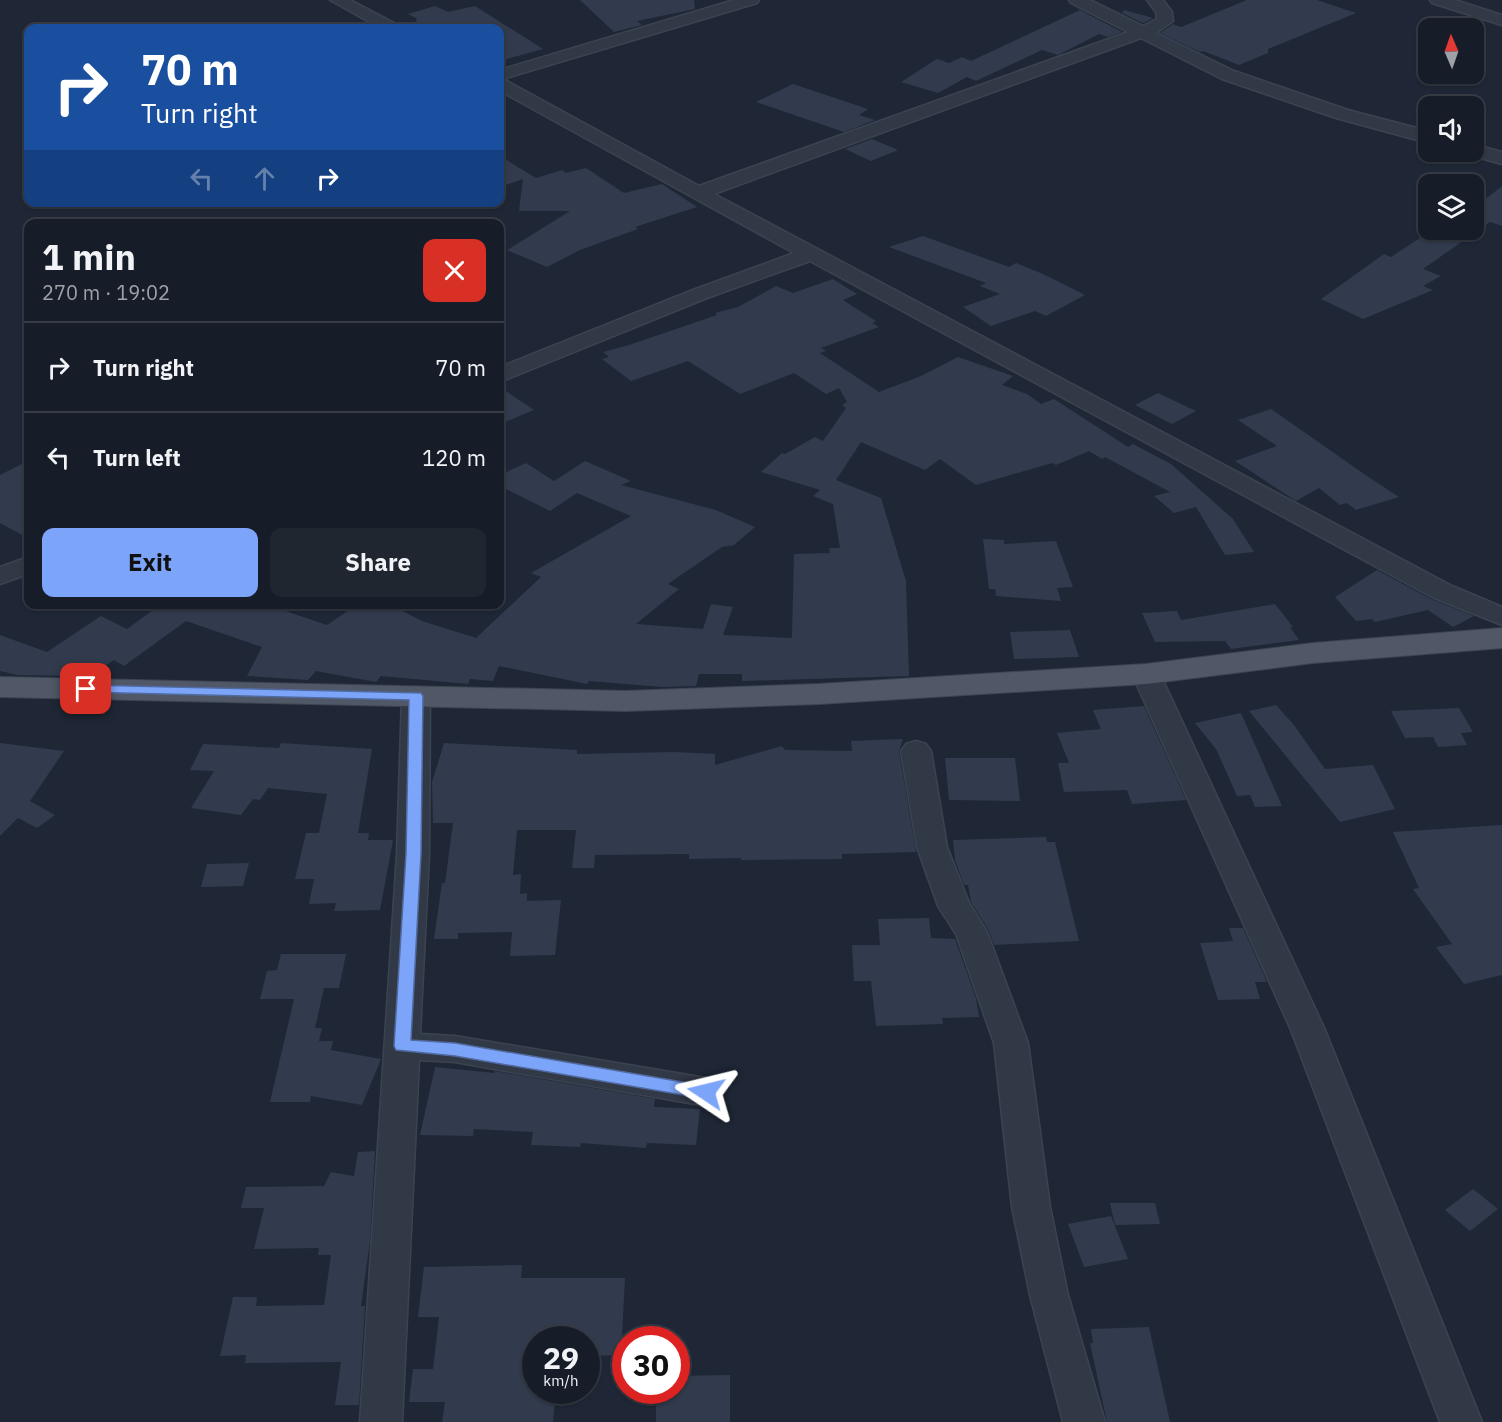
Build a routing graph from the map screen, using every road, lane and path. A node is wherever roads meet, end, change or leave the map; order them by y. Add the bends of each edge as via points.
1 (338, 0) edge
2 (751, 0) edge
3 (1109, 0) edge
4 (1155, 0) edge
5 (1438, 0) edge
6 (1083, 3) edge
7 (1502, 20) edge
8 (384, 24) edge
9 (1141, 33) junction
10 (504, 74) edge
11 (504, 86) edge
12 (1418, 134) edge
13 (1484, 153) edge
14 (1502, 158) edge
15 (698, 193) junction
16 (813, 253) junction
17 (504, 373) edge
18 (24, 567) edge
19 (0, 576) edge
20 (1502, 617) edge
21 (1502, 638) edge
22 (1146, 674) junction
23 (0, 687) edge
24 (416, 696) junction
25 (916, 751) dead end
26 (402, 1046) junction
27 (706, 1092) dead end
28 (381, 1422) edge
29 (1084, 1422) edge
30 (1461, 1422) edge

1 - 8 street
2 - 10 street
3 - 6 street
4 - 9 street via 1165,21
5 - 7 street
6 - 9 street
9 - 12 street via 1228,75 1342,114
9 - 15 street
11 - 15 street
13 - 14 street
15 - 16 street
16 - 17 street
16 - 20 street via 1443,592
18 - 19 street
21 - 22 main road via 1313,653
22 - 24 main road via 819,694 626,701
22 - 30 street via 1308,1030
23 - 24 main road
24 - 26 street via 413,854
25 - 29 street via 932,848 954,906 971,932 1011,1043 1031,1207 1049,1295
26 - 27 street via 455,1049
26 - 28 street

